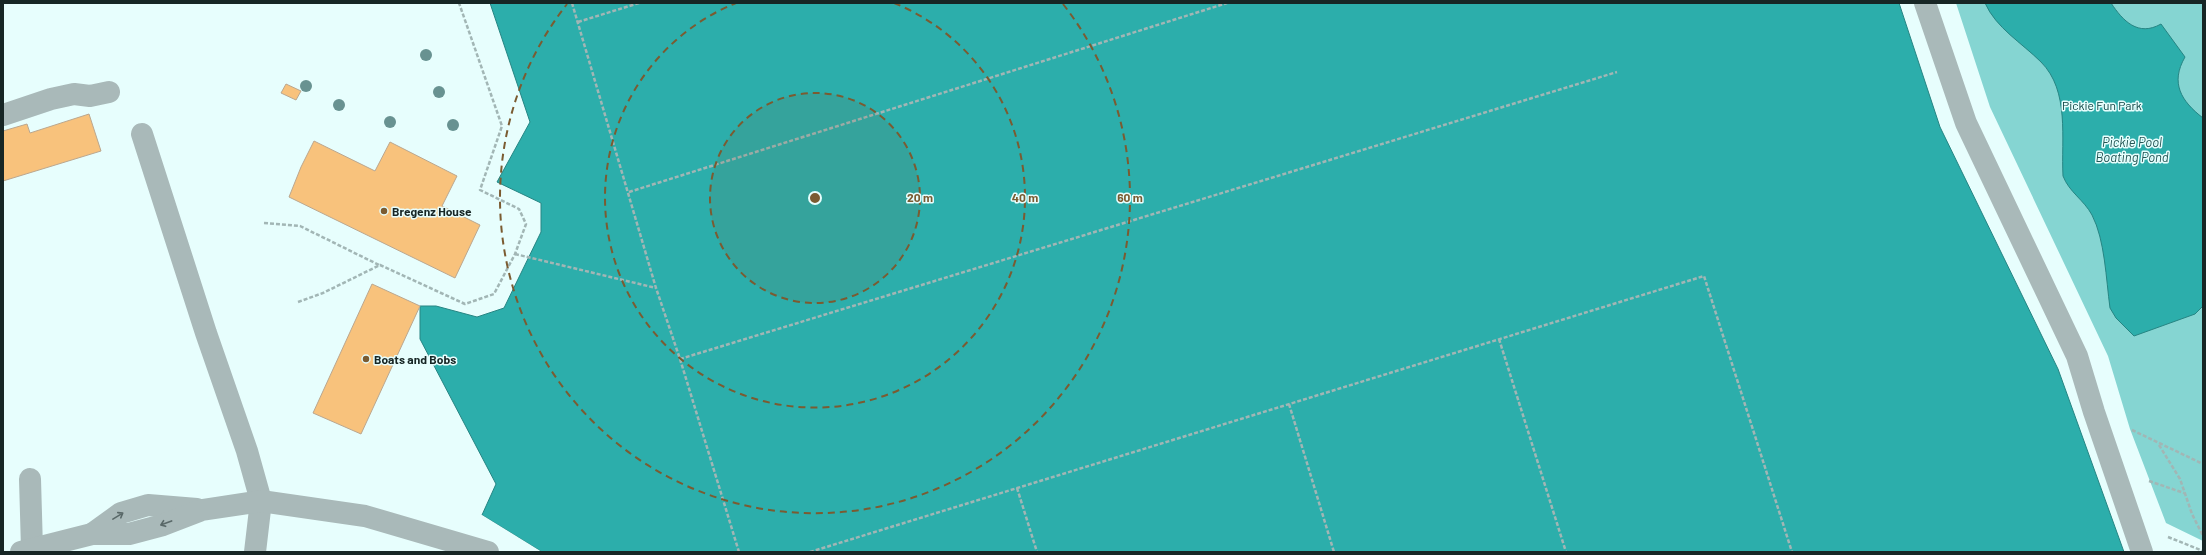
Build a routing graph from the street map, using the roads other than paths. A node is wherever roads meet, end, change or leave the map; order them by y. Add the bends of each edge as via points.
1 (1925, 3) edge
2 (109, 92) dead end
3 (3, 115) edge
4 (142, 134) dead end
5 (30, 479) dead end
6 (261, 501) junction
7 (27, 551) edge
8 (255, 552) edge
9 (488, 552) edge
10 (2142, 552) edge

1 - 10 street via 1966,123 2077,356
2 - 3 street via 90,96 74,94
4 - 6 street via 247,451
5 - 7 street
6 - 7 street via 202,510 163,525 129,534 92,534
6 - 8 street
6 - 9 street via 365,516

